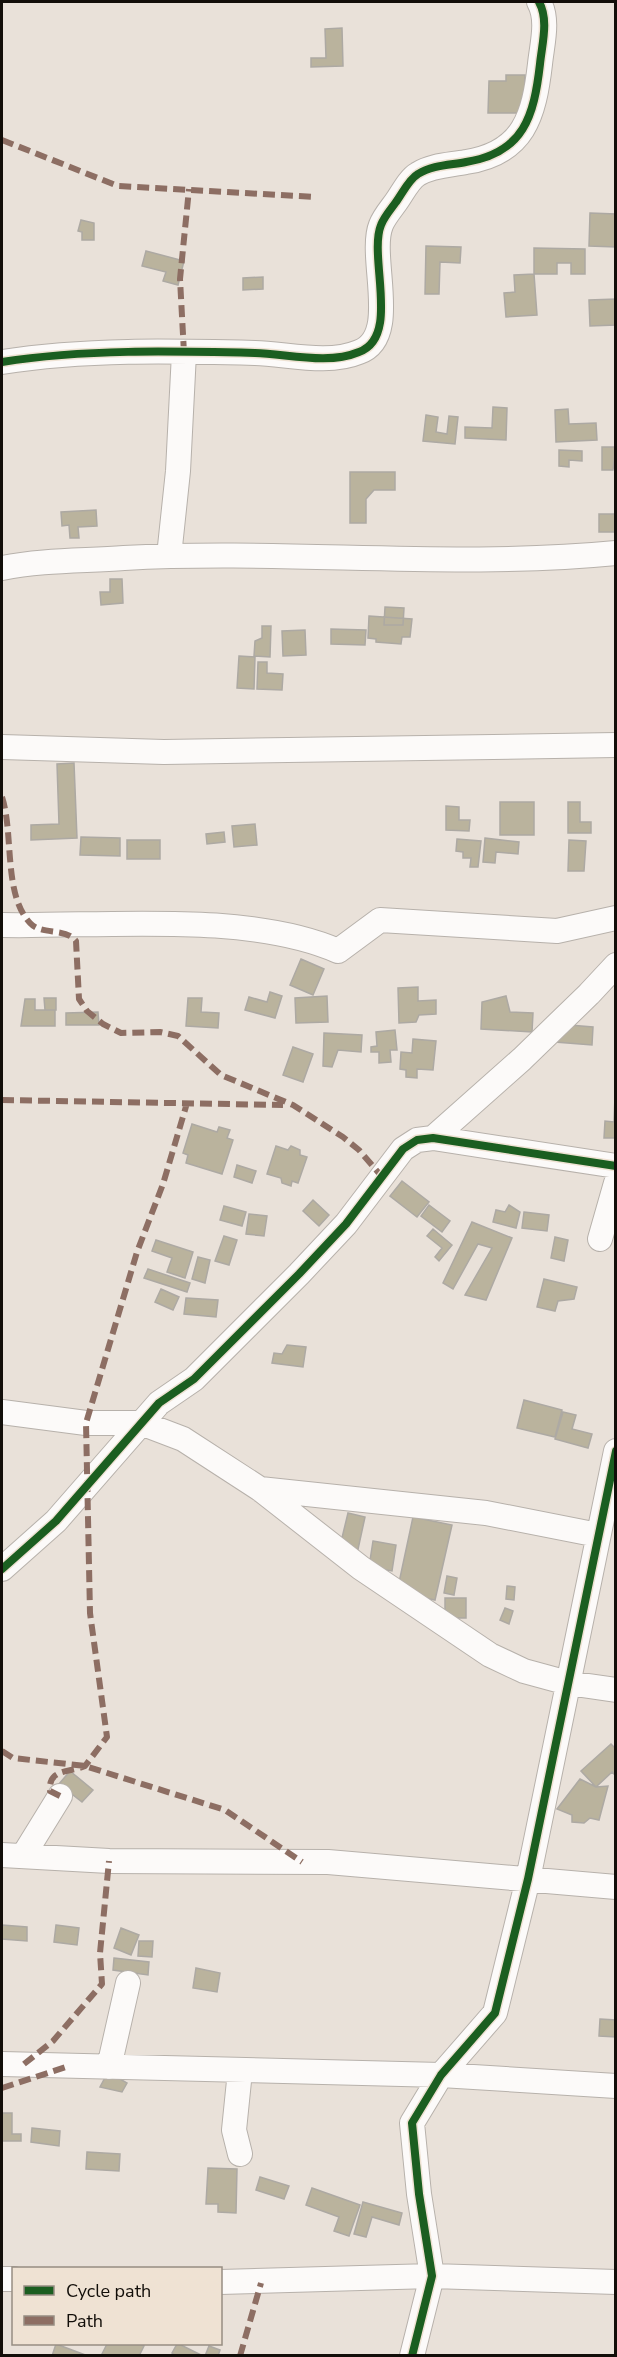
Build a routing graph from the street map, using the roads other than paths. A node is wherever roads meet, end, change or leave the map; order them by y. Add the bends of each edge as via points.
1 (539, 2) edge
2 (184, 354) junction
3 (2, 362) edge
4 (615, 553) edge
5 (169, 556) junction
6 (2, 568) edge
7 (615, 745) edge
8 (2, 747) edge
9 (615, 918) edge
10 (2, 925) edge
11 (615, 965) edge
12 (433, 1138) junction
13 (615, 1166) edge
14 (615, 1183) edge
15 (600, 1239) dead end
16 (2, 1412) edge
17 (141, 1423) junction
18 (615, 1451) edge
19 (260, 1489) junction
20 (598, 1535) junction
21 (2, 1569) edge
22 (568, 1683) junction
23 (615, 1690) edge
24 (60, 1796) dead end
25 (12, 1855) edge
26 (528, 1879) junction
27 (615, 1887) edge
28 (128, 1983) dead end
29 (2, 2064) edge
30 (109, 2067) junction
31 (240, 2072) junction
32 (441, 2075) junction
33 (615, 2086) edge
34 (240, 2154) dead end
35 (432, 2276) junction
36 (222, 2282) edge
37 (615, 2282) edge
38 (412, 2355) edge

1 - 2 street via 545,21 538,80 522,132 488,159 429,169 416,175 381,224 381,316 377,336 369,346 360,352 321,357
2 - 3 street via 83,352
2 - 5 street
4 - 5 street via 472,558
5 - 6 street via 48,560
7 - 8 street via 164,752
9 - 10 street via 557,931 380,920 338,951 312,940 218,926
11 - 12 street via 522,1059
12 - 13 street
12 - 17 street via 406,1145 346,1224 307,1266 194,1379 159,1403
14 - 15 street
16 - 17 street via 86,1423
17 - 19 street via 183,1439
17 - 21 street via 56,1521
18 - 20 street
19 - 20 street via 486,1514
19 - 22 street via 361,1568 448,1628 506,1663
20 - 22 street
22 - 23 street
22 - 26 street
24 - 25 street
25 - 26 street via 109,1861 328,1862
26 - 27 street
26 - 32 street via 495,2013
28 - 30 street
29 - 30 street
30 - 31 street
31 - 32 street
31 - 34 street via 234,2130
32 - 33 street
32 - 35 street via 412,2123
35 - 36 street
35 - 37 street
35 - 38 street

